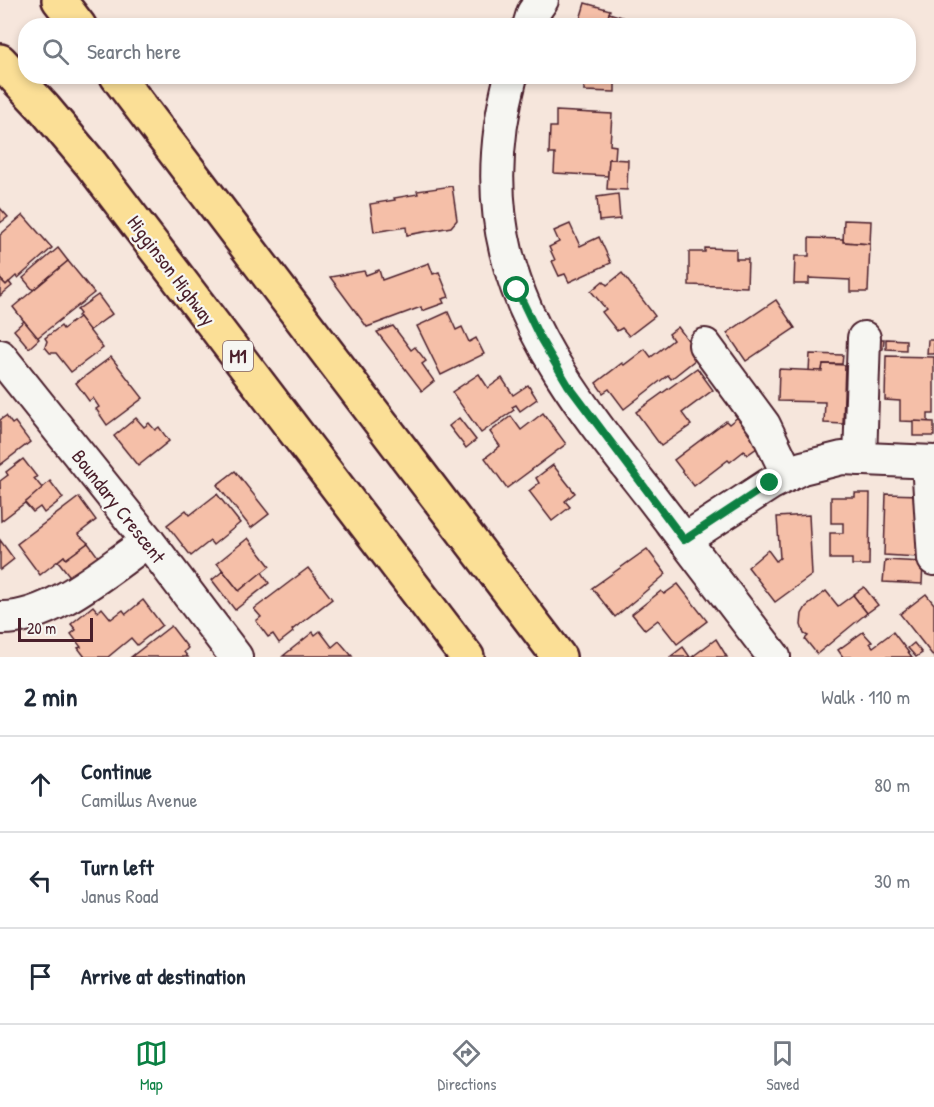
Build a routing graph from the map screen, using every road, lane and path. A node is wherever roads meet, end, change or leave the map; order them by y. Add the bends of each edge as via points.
1 (59, 0) edge
2 (542, 0) edge
3 (73, 18) edge
4 (531, 18) edge
5 (0, 61) edge
6 (18, 80) edge
7 (22, 84) edge
8 (123, 84) edge
9 (509, 84) edge
10 (864, 338) dead end
11 (705, 345) dead end
12 (0, 356) edge
13 (860, 459) junction
14 (931, 462) edge
15 (788, 475) junction
16 (684, 540) junction
17 (148, 541) junction
18 (934, 559) edge
19 (0, 618) edge
20 (236, 657) edge
21 (467, 657) edge
22 (559, 657) edge
23 (774, 657) edge

1 - 3 highway
2 - 4 street
5 - 6 highway, Higginson Highway / M1
7 - 21 highway, Higginson Highway / M1 via 92,164
8 - 22 highway
9 - 16 street via 497,158 499,207 517,290 568,385
10 - 13 street
11 - 15 street via 764,425
12 - 17 street, Boundary Crescent
13 - 14 street
13 - 15 street via 842,458
14 - 18 street
15 - 16 street
16 - 23 street
17 - 19 street via 50,607 28,615
17 - 20 street, Boundary Crescent

